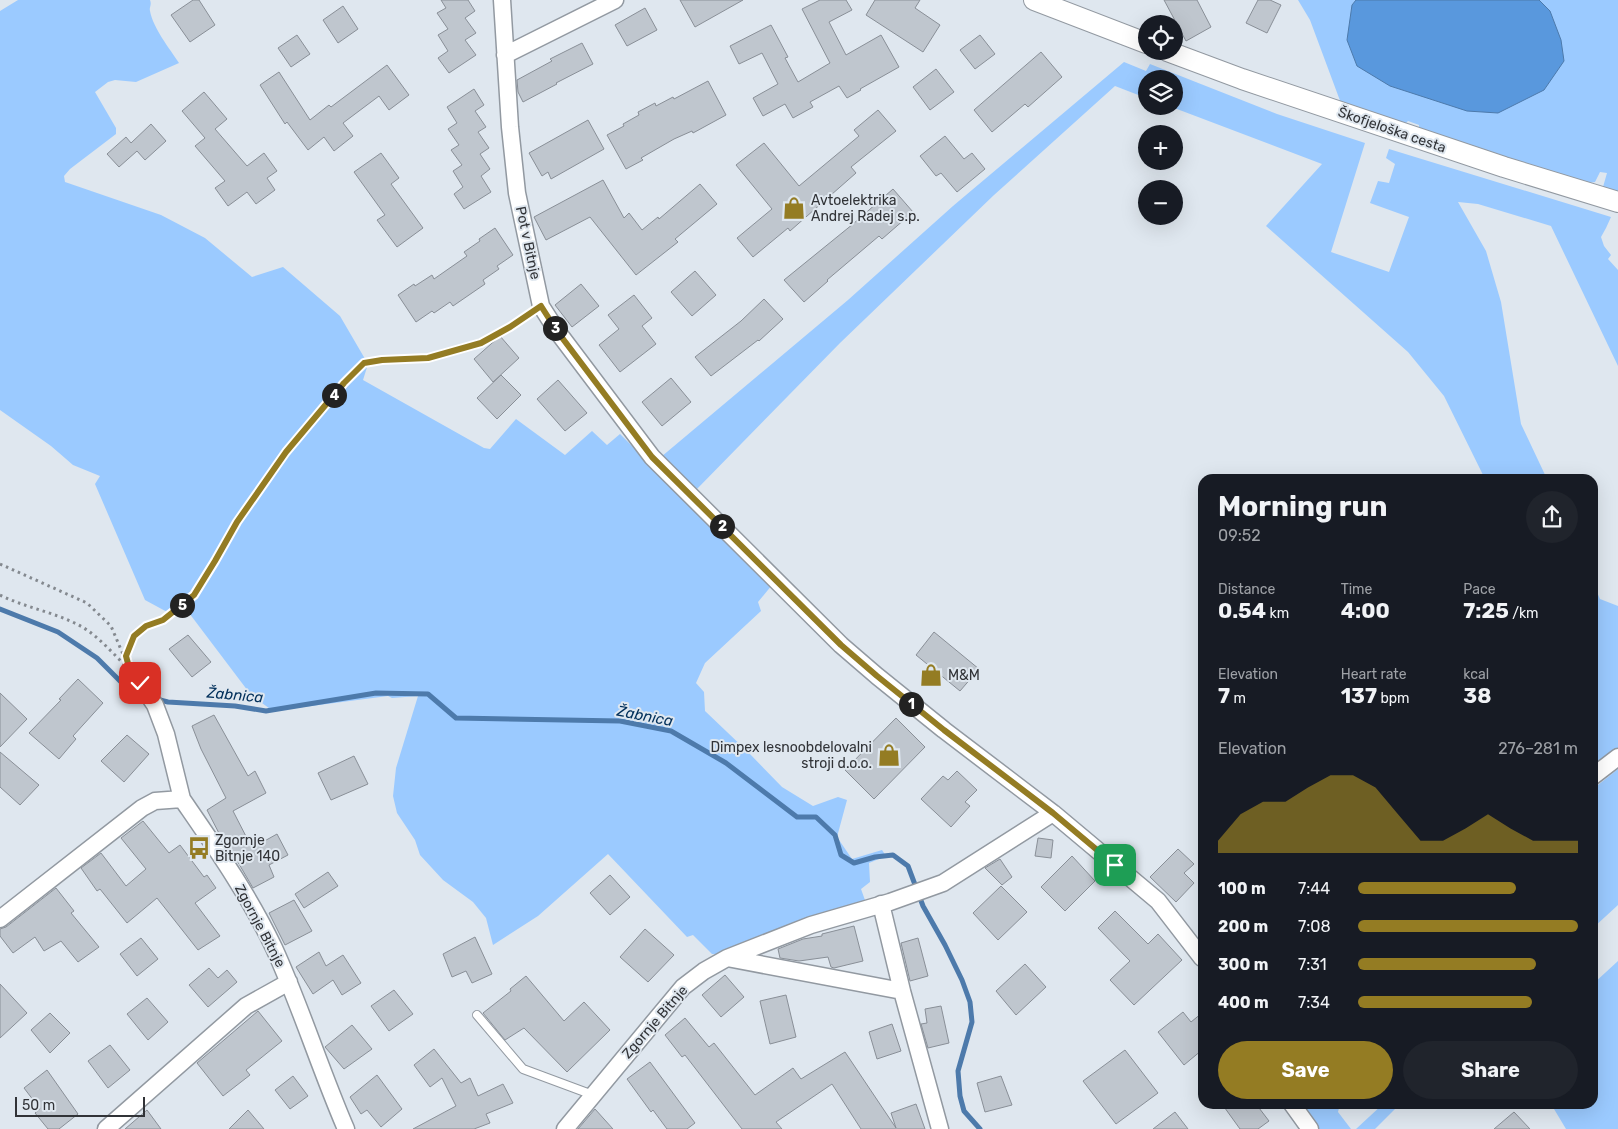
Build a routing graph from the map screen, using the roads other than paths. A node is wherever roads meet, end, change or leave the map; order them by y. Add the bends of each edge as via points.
1 (502, 0) edge
2 (615, 0) edge
3 (1034, 0) edge
4 (1138, 40) edge
5 (505, 54) junction
6 (1183, 57) edge
7 (1618, 202) edge
8 (135, 677) road end
9 (1618, 757) edge
10 (1598, 772) edge
11 (182, 799) junction
12 (1053, 813) junction
13 (881, 904) junction
14 (0, 919) edge
15 (1198, 953) edge
16 (727, 958) junction
17 (289, 982) junction
18 (902, 991) junction
19 (477, 1015) dead end
20 (593, 1095) junction
21 (1296, 1109) edge
22 (106, 1129) edge
23 (346, 1129) edge
24 (565, 1129) edge
25 (940, 1129) edge
26 (1310, 1129) edge

1 - 5 street, Pot v Bitnje
2 - 5 street
3 - 4 street
5 - 12 street, Pot v Bitnje via 517,193 541,306 557,331 652,457 841,645 944,730
6 - 7 street, Škofjeloška cesta via 1485,161
8 - 11 street, Zgornje Bitnje via 155,706 166,734
9 - 10 street
11 - 14 street via 155,801 142,808
11 - 17 street, Zgornje Bitnje via 241,888
12 - 13 street, Zgornje Bitnje via 943,883
12 - 15 street via 1158,900
13 - 16 street, Zgornje Bitnje via 811,925
13 - 18 street
16 - 18 street
16 - 20 street, Zgornje Bitnje via 683,987
17 - 22 street via 246,1006
17 - 23 street, Zgornje Bitnje
18 - 25 street
19 - 20 lane via 523,1069
20 - 24 street, Zgornje Bitnje
21 - 26 street

